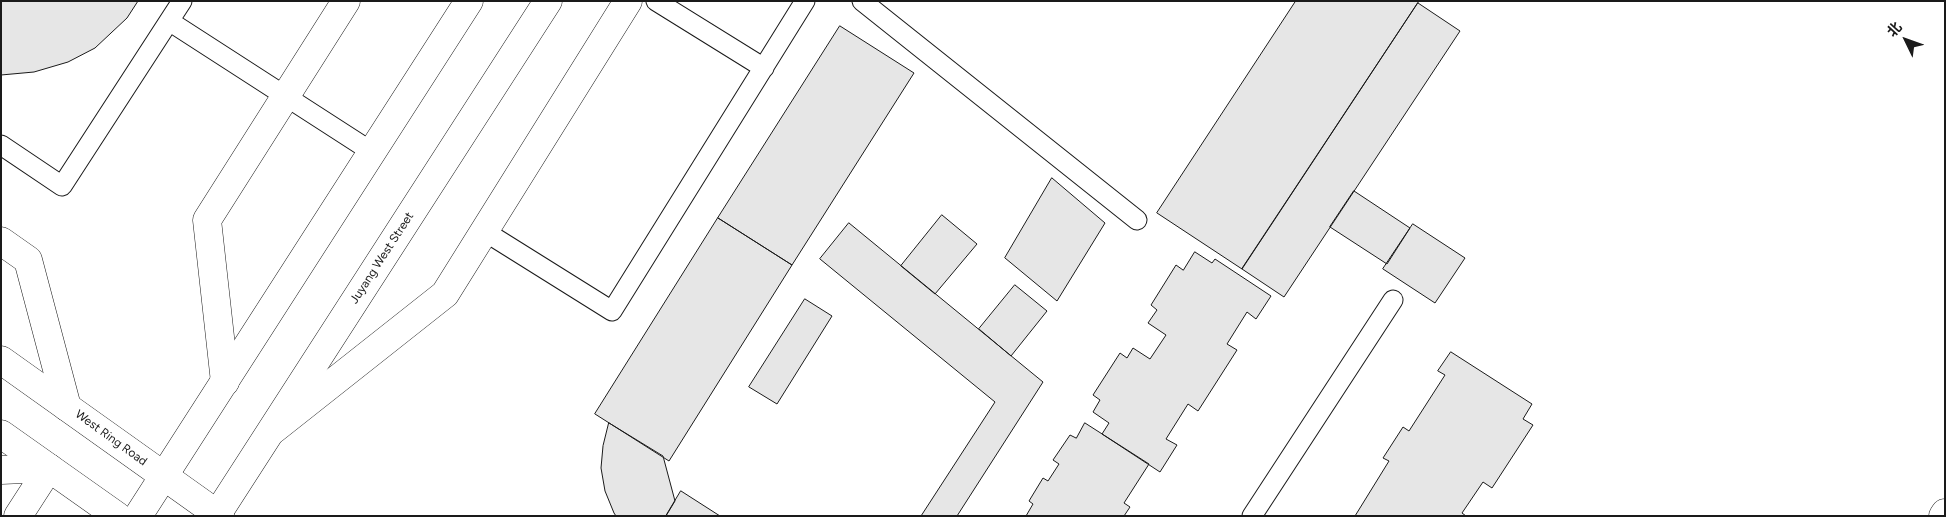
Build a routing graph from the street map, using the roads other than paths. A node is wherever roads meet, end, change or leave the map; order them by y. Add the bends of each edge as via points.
1 (182, 1) edge
2 (346, 1) edge
3 (469, 1) edge
4 (548, 1) edge
5 (628, 1) edge
6 (656, 1) edge
7 (805, 1) edge
8 (862, 1) edge
9 (169, 21) junction
10 (764, 68) junction
11 (286, 96) junction
12 (1, 145) edge
13 (372, 152) junction
14 (1137, 220) dead end
15 (484, 231) junction
16 (1, 241) edge
17 (1393, 300) dead end
18 (1, 360) edge
19 (224, 382) junction
20 (67, 407) junction
21 (1, 434) edge
22 (268, 434) junction
23 (49, 468) junction
24 (1, 470) edge
25 (164, 476) junction
26 (218, 515) edge
27 (18, 516) edge
28 (117, 516) edge
29 (138, 516) edge
30 (1252, 516) edge

1 - 9 lane
2 - 11 main road
3 - 13 main road
4 - 22 main road, Juyang West Street
5 - 15 main road
6 - 10 lane
7 - 10 lane
8 - 14 lane
9 - 11 lane
9 - 12 lane via 62,186
10 - 15 lane via 612,311
11 - 13 lane
11 - 19 main road via 207,220
13 - 19 main road
15 - 22 main road via 445,294
16 - 20 main road via 28,260
17 - 30 lane
18 - 20 main road, West Ring Road
19 - 25 main road
20 - 25 main road, West Ring Road
21 - 23 main road
22 - 26 main road, Juyang West Street
23 - 24 main road
23 - 27 main road
23 - 28 main road
25 - 26 main road, West Ring Road
25 - 29 main road

